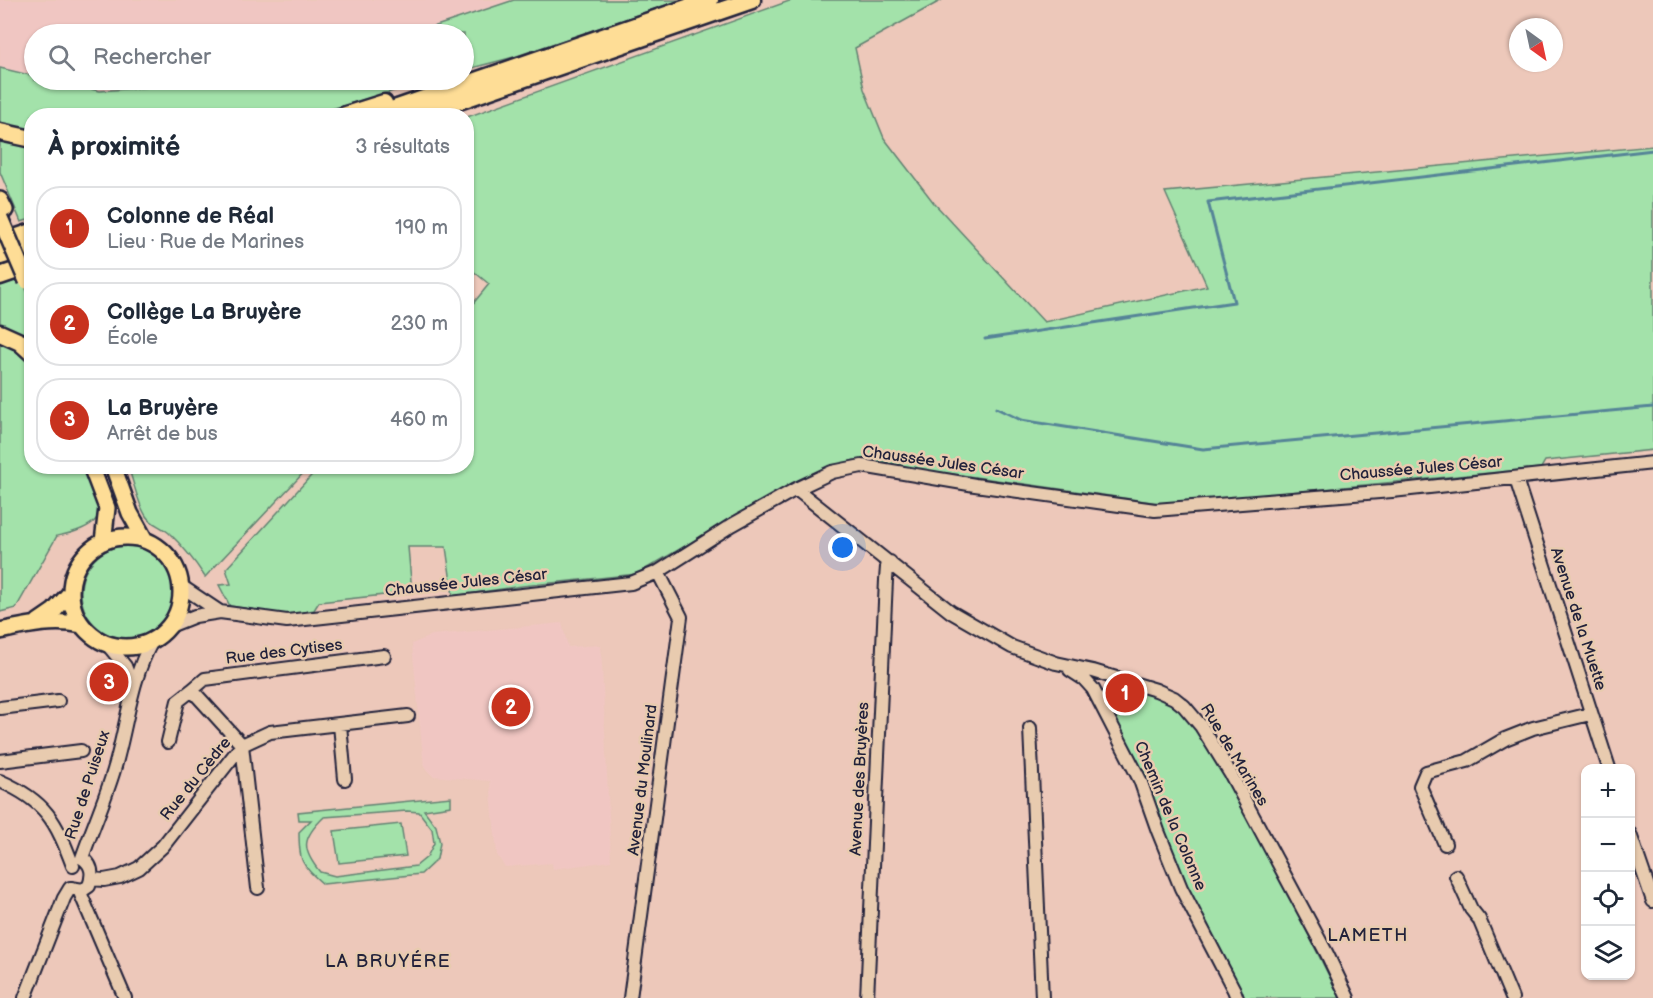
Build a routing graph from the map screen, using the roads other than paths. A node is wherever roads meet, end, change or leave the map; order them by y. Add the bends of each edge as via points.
1 (710, 0) edge
2 (752, 0) edge
3 (474, 88) edge
4 (474, 89) edge
5 (470, 90) edge
6 (471, 90) edge
7 (459, 94) junction
8 (369, 108) edge
9 (405, 108) edge
10 (431, 108) edge
11 (441, 108) edge
12 (0, 132) edge
13 (24, 137) edge
14 (2, 209) edge
15 (24, 235) edge
16 (0, 243) edge
17 (24, 248) edge
18 (0, 256) edge
19 (24, 262) edge
20 (0, 276) edge
21 (24, 276) edge
22 (0, 333) edge
23 (24, 345) edge
24 (1653, 463) edge
25 (95, 474) edge
26 (116, 474) edge
27 (1516, 479) junction
28 (796, 489) junction
29 (145, 540) junction
30 (103, 542) junction
31 (890, 562) junction
32 (658, 572) junction
33 (182, 586) junction
34 (71, 592) junction
35 (220, 612) junction
36 (36, 623) junction
37 (82, 625) junction
38 (170, 626) junction
39 (0, 631) edge
40 (152, 640) junction
41 (107, 644) junction
42 (384, 656) dead end
43 (1056, 663) junction
44 (133, 687) junction
45 (192, 690) junction
46 (58, 701) dead end
47 (0, 708) edge
48 (1590, 714) junction
49 (408, 716) dead end
50 (340, 725) junction
51 (1030, 728) dead end
52 (168, 742) dead end
53 (242, 746) junction
54 (81, 752) dead end
55 (0, 761) edge
56 (1608, 764) edge
57 (345, 779) dead end
58 (0, 781) edge
59 (1445, 844) dead end
60 (1635, 849) edge
61 (78, 862) junction
62 (1456, 876) dead end
63 (92, 879) junction
64 (258, 888) dead end
65 (74, 889) junction
66 (1653, 901) edge
67 (25, 998) edge
68 (125, 998) edge
69 (630, 998) edge
70 (867, 998) edge
71 (1042, 998) edge
72 (1237, 998) edge
73 (1348, 998) edge
74 (1512, 998) edge

1 - 3 highway
2 - 4 highway
5 - 7 highway
6 - 7 highway
7 - 8 highway via 409,96
7 - 9 highway
7 - 10 highway
7 - 11 highway
12 - 13 highway
14 - 19 main road, bridge
15 - 16 highway
17 - 18 highway
20 - 21 highway
22 - 23 highway
24 - 27 street, Chaussée Jules César
25 - 30 main road via 107,508
26 - 29 main road
27 - 28 street, Chaussée Jules César via 1155,510 862,466 832,472
27 - 48 street, Avenue de la Muette
28 - 31 street, Rue de Marines
28 - 32 street, Chaussée Jules César
29 - 30 main road via 124,537
29 - 33 main road via 168,555
30 - 34 main road via 80,562
31 - 43 street, Rue de Marines via 951,612 1012,647
31 - 70 street, Avenue des Bruyères via 886,580
32 - 35 street, Chaussée Jules César via 631,583 287,621
32 - 69 street, Avenue du Moulinard via 681,617
33 - 35 street, Chaussée Jules César
33 - 38 main road via 179,607
34 - 36 main road
34 - 37 main road
35 - 38 street, Chaussée Jules César
36 - 37 main road
36 - 39 main road
37 - 41 main road
38 - 40 main road
40 - 41 main road via 130,647
40 - 44 street, Rue de Puiseux
41 - 44 street via 125,666
42 - 45 street, Rue des Cytises via 205,679
43 - 72 street, Chemin de la Colonne via 1077,674 1093,689 1135,769 1181,888
43 - 73 street, Rue de Marines via 1156,690 1191,712 1230,773
44 - 61 street, Rue de Puiseux via 114,770
45 - 52 street, Rue des Cytises via 178,701
45 - 53 street
46 - 47 street
48 - 56 street, Avenue de la Muette
48 - 59 street via 1533,728 1467,760 1426,772 1420,786
49 - 50 street, Rue du Cèdre
50 - 53 street, Rue du Cèdre via 270,732
50 - 57 street
51 - 71 street
53 - 63 street, Rue du Cèdre via 163,846 139,868 120,877
53 - 64 street
54 - 55 street
58 - 61 street via 50,815
60 - 66 street
61 - 63 street via 87,861
61 - 65 street via 68,882
62 - 74 street
63 - 65 street via 89,886
65 - 67 street via 64,897
65 - 68 street

